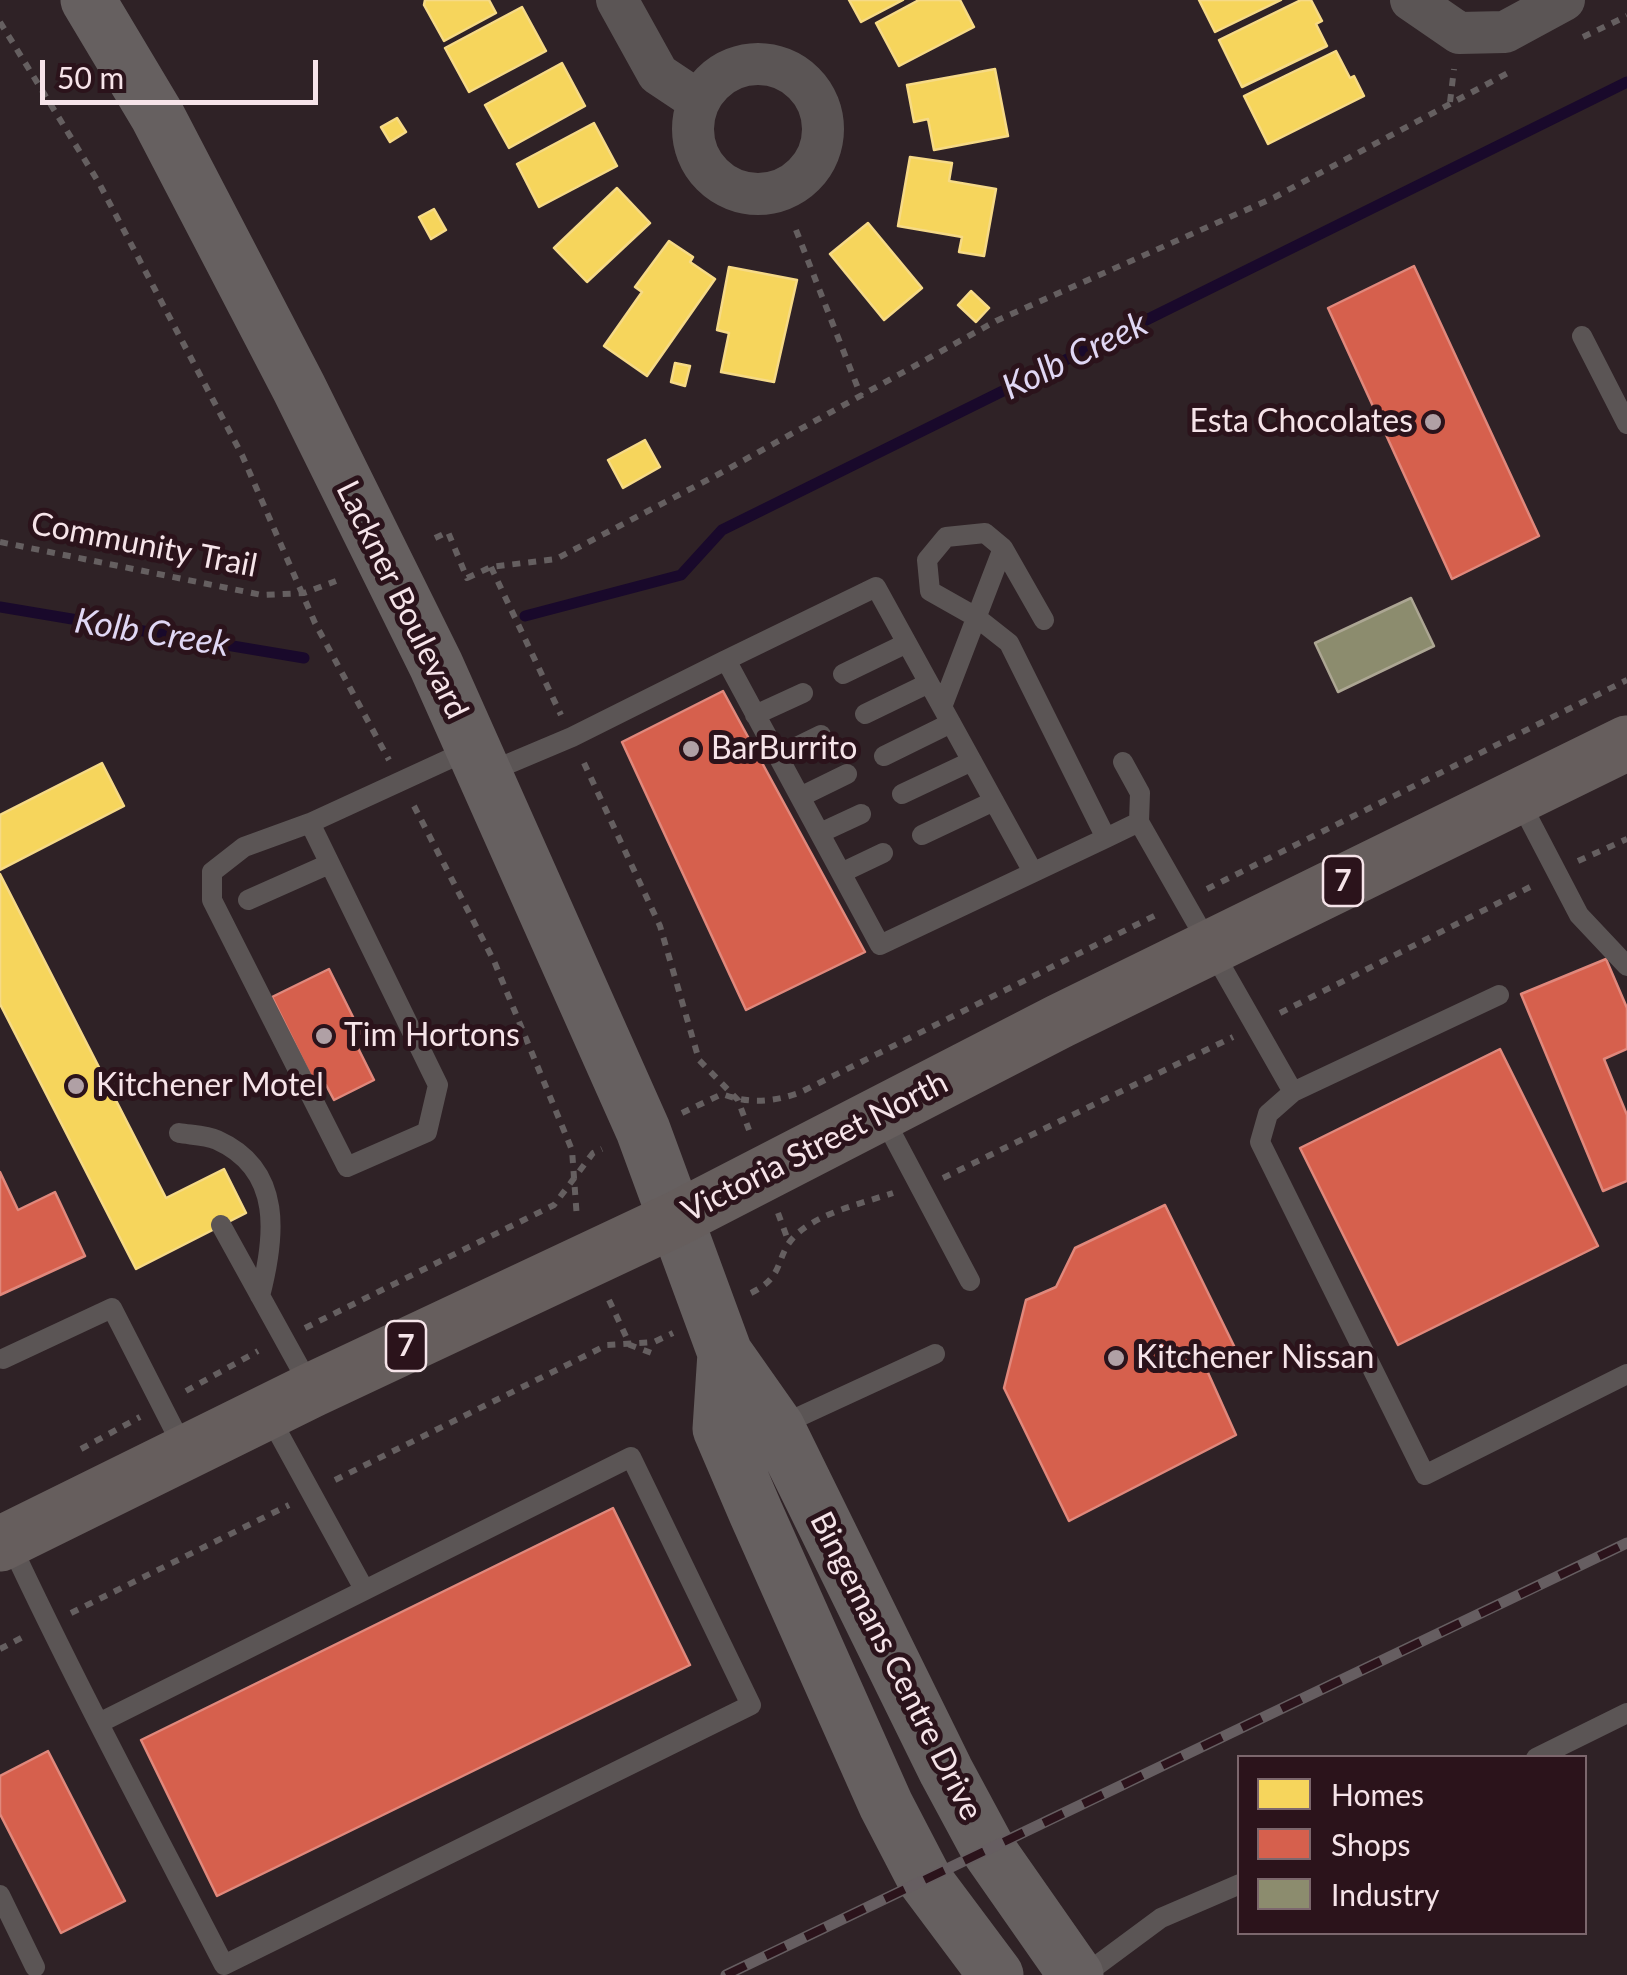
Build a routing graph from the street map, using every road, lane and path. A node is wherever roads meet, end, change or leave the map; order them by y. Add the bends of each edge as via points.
1 (88, 0) edge
2 (617, 0) edge
3 (1411, 0) edge
4 (1564, 0) edge
5 (1627, 16) edge
6 (0, 22) edge
7 (1574, 42) dead end
8 (1521, 66) dead end
9 (697, 100) dead end
10 (796, 230) dead end
11 (1582, 336) dead end
12 (861, 396) junction
13 (1627, 424) edge
14 (435, 538) dead end
15 (0, 542) edge
16 (1003, 548) junction
17 (491, 567) junction
18 (336, 581) dead end
19 (304, 593) junction
20 (976, 617) junction
21 (1044, 620) dead end
22 (908, 643) junction
23 (726, 660) junction
24 (843, 674) dead end
25 (929, 683) junction
26 (803, 693) dead end
27 (865, 714) dead end
28 (946, 715) junction
29 (756, 716) junction
30 (822, 735) dead end
31 (572, 737) junction
32 (1627, 743) edge
33 (778, 756) junction
34 (884, 756) dead end
35 (479, 761) junction
36 (972, 761) junction
37 (1122, 762) dead end
38 (847, 774) dead end
39 (399, 780) junction
40 (902, 794) dead end
41 (1517, 796) junction
42 (800, 798) junction
43 (994, 802) junction
44 (861, 814) dead end
45 (310, 822) junction
46 (1139, 822) junction
47 (820, 834) junction
48 (922, 835) dead end
49 (1106, 838) junction
50 (883, 853) dead end
51 (329, 864) junction
52 (841, 872) junction
53 (1033, 872) junction
54 (248, 900) dead end
55 (1208, 947) junction
56 (1627, 966) edge
57 (1499, 995) dead end
58 (1293, 1092) junction
59 (799, 1093) dead end
60 (722, 1094) dead end
61 (740, 1104) junction
62 (880, 1113) junction
63 (179, 1134) dead end
64 (593, 1153) dead end
65 (574, 1181) junction
66 (574, 1212) dead end
67 (835, 1213) dead end
68 (676, 1219) junction
69 (222, 1225) dead end
70 (786, 1235) dead end
71 (790, 1244) junction
72 (970, 1281) dead end
73 (766, 1286) dead end
74 (260, 1296) junction
75 (327, 1317) dead end
76 (620, 1328) dead end
77 (654, 1342) dead end
78 (630, 1345) junction
79 (725, 1353) junction
80 (252, 1354) dead end
81 (935, 1354) dead end
82 (658, 1355) dead end
83 (3, 1359) dead end
84 (1627, 1374) edge
85 (196, 1384) dead end
86 (290, 1401) junction
87 (777, 1427) junction
88 (186, 1452) junction
89 (359, 1467) dead end
90 (290, 1504) dead end
91 (3, 1536) edge
92 (364, 1589) junction
93 (90, 1604) dead end
94 (26, 1636) dead end
95 (0, 1649) edge
96 (1627, 1713) edge
97 (99, 1723) junction
98 (1542, 1755) edge
99 (1237, 1885) edge
100 (0, 1895) edge
101 (35, 1967) dead end
102 (996, 1975) edge
103 (1076, 1975) edge
104 (1084, 1975) edge

1 - 35 main road, Lackner Boulevard via 300,388
2 - 9 street via 658,74
3 - 4 street via 1458,33 1505,32
5 - 7 path
6 - 19 path via 98,183 242,456
8 - 12 path via 1276,197 996,321
10 - 12 path
11 - 13 lane
12 - 17 path via 556,559
14 - 17 path via 448,532 467,578
15 - 19 path, Community Trail via 262,595
16 - 20 lane
16 - 20 lane via 985,533 946,537 927,560 930,592
16 - 21 lane
17 - 31 path
18 - 19 path, Community Trail
19 - 39 path
20 - 28 lane
20 - 49 lane via 1010,642
22 - 23 lane via 876,587
22 - 24 lane
22 - 25 lane
23 - 29 lane
23 - 31 lane
25 - 27 lane
25 - 28 lane
26 - 29 lane
28 - 34 lane
28 - 36 lane
29 - 33 lane
30 - 33 lane
31 - 35 lane
31 - 61 path via 660,926 700,1060
32 - 41 main road, Victoria Street North / 7
33 - 42 lane
35 - 39 lane
35 - 68 main road, Lackner Boulevard
36 - 40 lane
36 - 43 lane
37 - 46 lane via 1140,793
38 - 42 lane
39 - 45 lane
39 - 65 path via 494,961 572,1150
41 - 55 main road, Victoria Street North / 7
41 - 56 lane via 1579,915
42 - 47 lane
43 - 48 lane
43 - 53 lane
44 - 47 lane
45 - 51 lane
45 - 51 lane via 244,847 212,872 212,900 347,1167 427,1132 438,1085
46 - 49 lane
46 - 55 lane
47 - 52 lane
49 - 53 lane
50 - 52 lane
51 - 54 lane
52 - 53 lane via 880,945
55 - 58 lane
55 - 62 main road, Victoria Street North / 7
57 - 58 lane
58 - 84 lane via 1268,1114 1260,1142 1425,1474
59 - 61 path, Victoria Street North
60 - 61 path, Victoria Street North
62 - 68 main road, Victoria Street North / 7
62 - 72 lane
63 - 74 lane via 216,1140 253,1165 270,1205 272,1249
64 - 65 path
65 - 66 path
65 - 75 path via 554,1205
67 - 71 path
68 - 79 main road, Bingemans Centre Drive
68 - 86 main road, Victoria Street North / 7
69 - 74 lane
70 - 71 path
71 - 73 path
74 - 86 lane
76 - 78 path
77 - 78 path
78 - 82 path
78 - 89 path via 607,1345
79 - 87 main road, Bingemans Centre Drive
79 - 102 main road, Bingemans Centre Drive via 720,1429 763,1530 910,1850
80 - 85 path
81 - 87 lane
83 - 88 lane via 112,1308
86 - 88 main road, Victoria Street North / 7
86 - 92 lane
87 - 103 main road, Bingemans Centre Drive via 988,1849
88 - 91 main road, Victoria Street North / 7
90 - 93 path
91 - 97 lane
92 - 97 lane
92 - 97 lane via 631,1457 751,1706 224,1964
94 - 95 path
96 - 98 lane
99 - 104 lane via 1161,1918
100 - 101 lane

